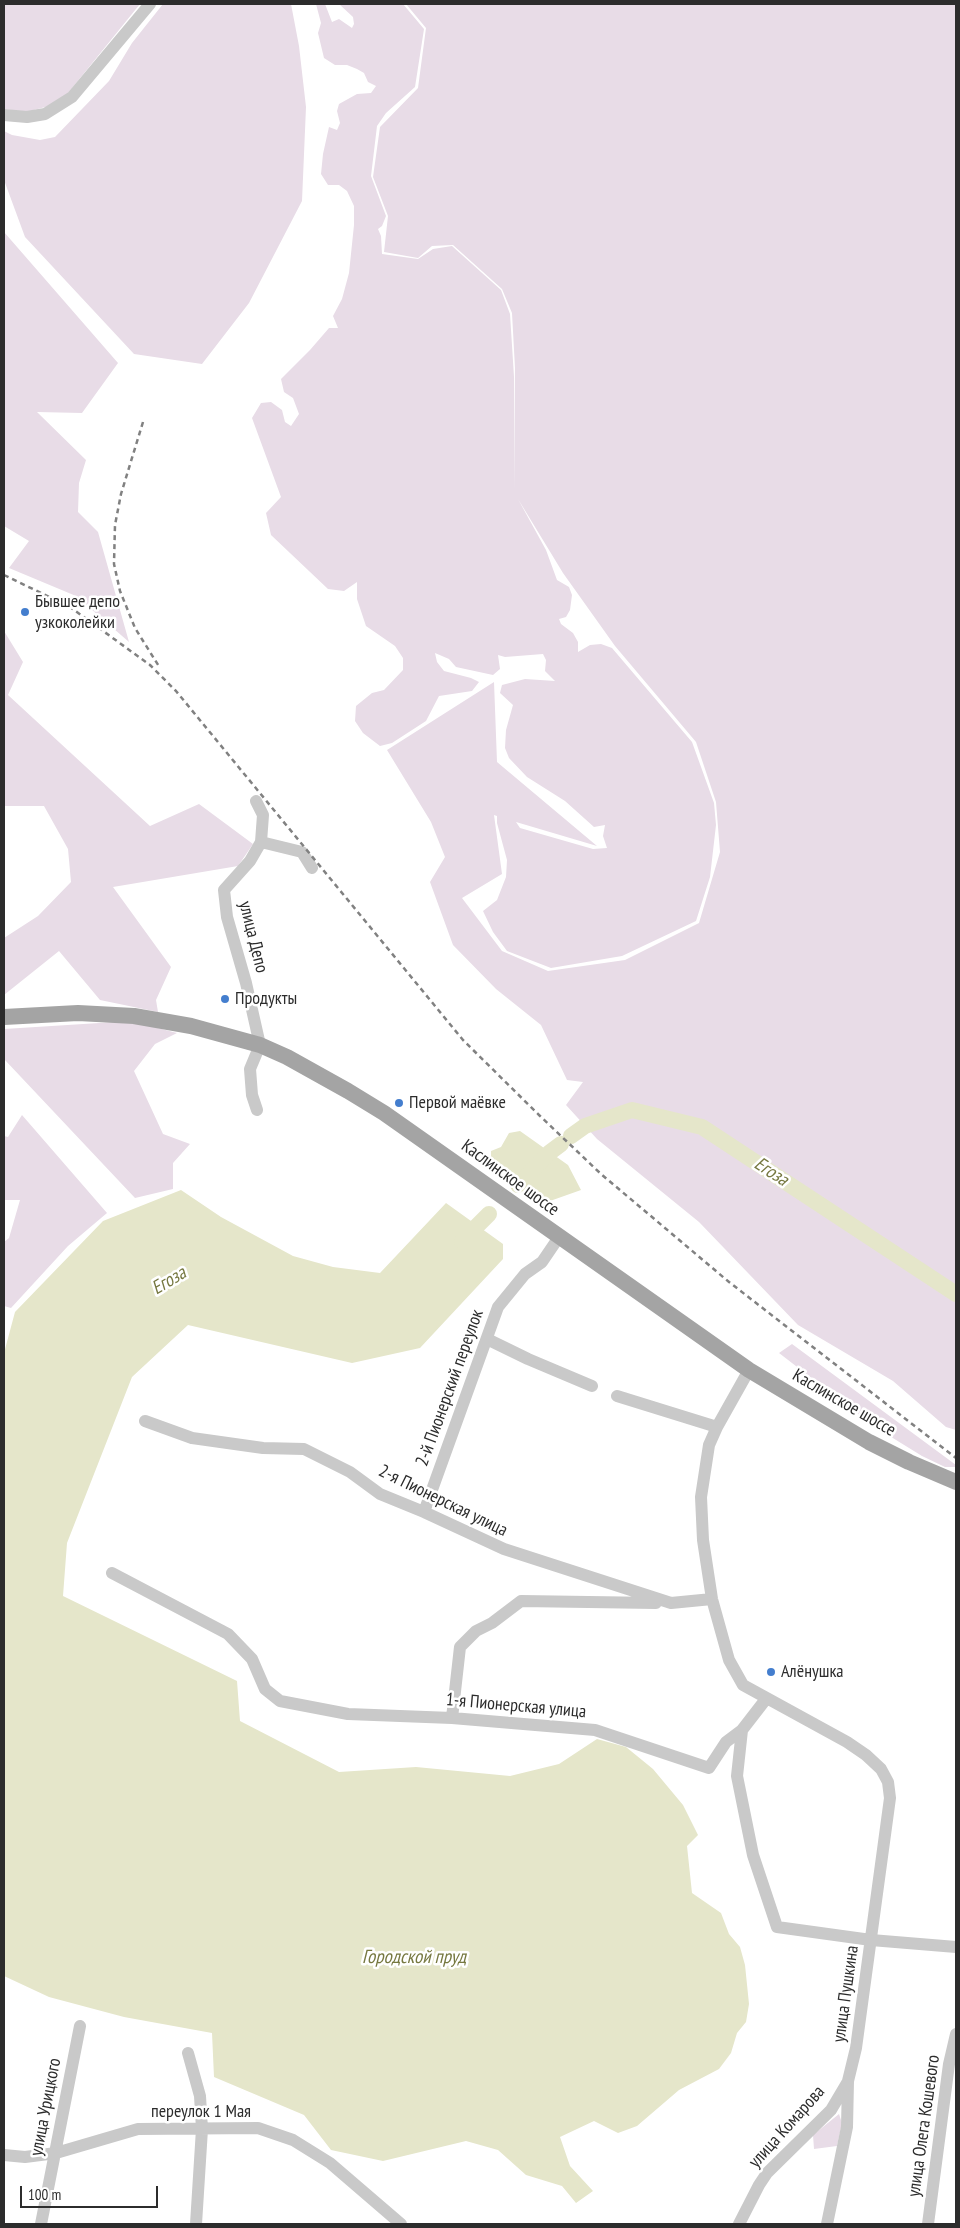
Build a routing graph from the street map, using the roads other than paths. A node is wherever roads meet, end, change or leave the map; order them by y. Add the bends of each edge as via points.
1 (150, 4) edge
2 (4, 115) edge
3 (256, 801) dead end
4 (261, 842) junction
5 (312, 868) dead end
6 (4, 1017) edge
7 (260, 1046) junction
8 (257, 1110) dead end
9 (559, 1238) junction
10 (487, 1339) junction
11 (749, 1370) junction
12 (592, 1386) dead end
13 (617, 1396) dead end
14 (145, 1421) dead end
15 (717, 1427) junction
16 (956, 1482) edge
17 (424, 1512) junction
18 (112, 1573) dead end
19 (712, 1599) junction
20 (670, 1603) junction
21 (766, 1699) junction
22 (452, 1718) junction
23 (742, 1730) junction
24 (871, 1940) junction
25 (956, 1947) edge
26 (80, 2026) dead end
27 (956, 2034) edge
28 (188, 2053) dead end
29 (848, 2081) junction
30 (202, 2129) junction
31 (56, 2153) junction
32 (4, 2155) edge
33 (41, 2224) edge
34 (196, 2224) edge
35 (399, 2224) edge
36 (739, 2224) edge
37 (827, 2224) edge
38 (928, 2224) edge

1 - 2 street via 72,97 45,114 27,117
3 - 4 street, улица Депо via 263,815
4 - 5 street via 302,852
4 - 7 street, улица Депо via 250,861 224,890 227,917
6 - 7 main road, Каслинское шоссе via 134,1016 192,1026
7 - 8 street via 250,1069
7 - 9 main road, Каслинское шоссе via 311,1069 384,1113
9 - 10 street, 2-й Пионерский переулок via 542,1262 525,1274 498,1307
9 - 11 main road, Каслинское шоссе
10 - 12 street
10 - 17 street, 2-й Пионерский переулок
11 - 15 street
11 - 16 main road, Каслинское шоссе via 868,1442
13 - 15 street
14 - 17 street, 2-я Пионерская улица via 192,1438 263,1448 304,1449 350,1472 380,1494
15 - 19 street via 709,1445 701,1497 703,1540
17 - 20 street, 2-я Пионерская улица via 504,1550
18 - 22 street, 1-я Пионерская улица via 228,1634 252,1659 265,1689 280,1701 348,1714
19 - 20 street, 2-я Пионерская улица
19 - 21 street via 729,1660 743,1685
20 - 22 street, 2-я Пионерская улица via 521,1601 476,1631 460,1647
21 - 23 street
21 - 24 street, улица Пушкина via 847,1742 881,1769 888,1782 890,1812
22 - 23 street, 1-я Пионерская улица via 595,1730 709,1768 726,1742
23 - 24 street via 737,1776 753,1855 777,1926
24 - 25 street
24 - 29 street, улица Пушкина via 856,2048
26 - 31 street, улица Урицкого
27 - 38 street, улица Олега Кошевого via 949,2064
28 - 30 street via 200,2096
29 - 36 street, улица Комарова via 831,2110 767,2173
29 - 37 street, улица Пушкина via 847,2127
30 - 31 street, переулок 1 Мая via 138,2129
30 - 34 street
30 - 35 street, переулок 1 Мая via 258,2128 293,2140 330,2163
31 - 32 street, переулок 1 Мая via 25,2157
31 - 33 street, улица Урицкого

